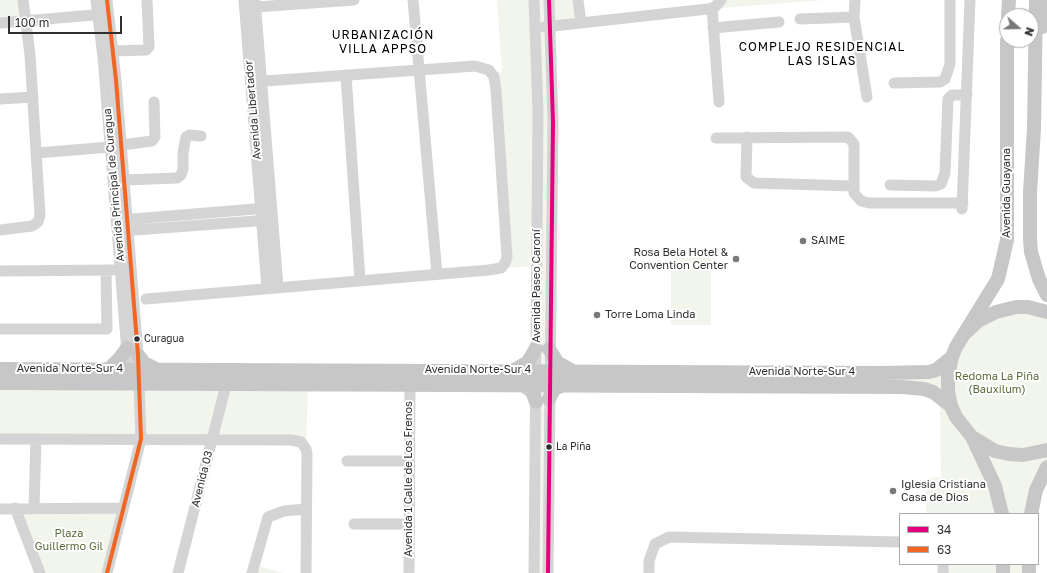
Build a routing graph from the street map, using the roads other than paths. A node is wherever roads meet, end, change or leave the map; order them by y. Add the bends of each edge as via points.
1 (23, 0) edge
2 (96, 0) edge
3 (107, 0) edge
4 (147, 0) edge
5 (244, 0) edge
6 (354, 0) edge
7 (413, 0) edge
8 (534, 0) edge
9 (549, 0) edge
10 (578, 0) edge
11 (721, 0) edge
12 (855, 0) edge
13 (950, 0) edge
14 (970, 0) edge
15 (1036, 0) edge
16 (255, 4) edge
17 (1047, 4) edge
18 (712, 8) junction
19 (104, 14) junction
20 (854, 17) junction
21 (800, 19) dead end
22 (26, 21) junction
23 (779, 22) dead end
24 (0, 23) edge
25 (581, 23) junction
26 (551, 26) junction
27 (536, 28) junction
28 (713, 28) junction
29 (1007, 48) edge
30 (114, 51) junction
31 (1035, 63) junction
32 (419, 70) junction
33 (346, 75) junction
34 (256, 82) junction
35 (894, 83) dead end
36 (967, 94) junction
37 (33, 97) junction
38 (867, 97) dead end
39 (0, 98) edge
40 (154, 102) dead end
41 (719, 102) dead end
42 (201, 136) dead end
43 (747, 137) junction
44 (716, 138) dead end
45 (116, 146) junction
46 (37, 153) junction
47 (124, 180) junction
48 (890, 185) dead end
49 (853, 186) junction
50 (266, 208) junction
51 (267, 220) junction
52 (123, 225) junction
53 (0, 230) edge
54 (106, 270) junction
55 (126, 270) junction
56 (0, 271) edge
57 (437, 274) junction
58 (360, 280) junction
59 (278, 287) junction
60 (267, 288) junction
61 (1047, 295) edge
62 (146, 299) dead end
63 (1047, 312) edge
64 (0, 330) edge
65 (964, 334) junction
66 (543, 348) junction
67 (132, 351) junction
68 (952, 356) junction
69 (0, 369) edge
70 (109, 369) junction
71 (158, 370) junction
72 (514, 370) junction
73 (543, 370) junction
74 (573, 371) junction
75 (134, 376) junction
76 (0, 383) edge
77 (226, 384) junction
78 (410, 384) junction
79 (521, 384) junction
80 (543, 384) junction
81 (564, 385) junction
82 (542, 400) junction
83 (952, 406) junction
84 (972, 437) junction
85 (0, 439) edge
86 (36, 439) junction
87 (141, 439) junction
88 (212, 439) junction
89 (1047, 450) edge
90 (347, 461) dead end
91 (409, 462) junction
92 (1047, 467) edge
93 (15, 508) junction
94 (34, 508) junction
95 (124, 508) junction
96 (0, 509) edge
97 (306, 509) junction
98 (1002, 513) edge
99 (1031, 513) edge
100 (354, 524) dead end
101 (409, 524) junction
102 (899, 542) edge
103 (40, 573) edge
104 (106, 573) edge
105 (178, 573) edge
106 (252, 573) edge
107 (306, 573) edge
108 (409, 573) edge
109 (534, 573) edge
110 (548, 573) edge
111 (649, 573) edge

1 - 22 street
2 - 19 street, Avenida Principal de Curagua
3 - 19 street, Avenida Principal de Curagua
4 - 30 street via 149,47 146,50
5 - 34 street, Avenida Libertador
6 - 16 street
7 - 32 street
8 - 27 street, Avenida Paseo Caroní
9 - 26 street, Avenida Paseo Caroní
10 - 25 street
11 - 18 street
12 - 20 street
13 - 35 street via 950,64 945,78 940,82
14 - 36 street
15 - 31 main road, Avenida Guayana
16 - 34 street, Avenida Libertador
17 - 31 main road
18 - 25 street
18 - 28 street
19 - 22 street
19 - 30 street, Avenida Principal de Curagua
19 - 45 street, Avenida Principal de Curagua
20 - 21 street
20 - 38 street
22 - 24 street
22 - 37 street
23 - 28 street
25 - 26 street
26 - 27 street
26 - 66 street, Avenida Paseo Caroní via 553,122
27 - 66 street, Avenida Paseo Caroní
28 - 41 street
29 - 65 main road, Avenida Guayana via 1007,240 998,279
30 - 45 street, Avenida Principal de Curagua
31 - 61 main road, Avenida Guayana via 1030,239 1039,279
32 - 33 street
32 - 57 street
32 - 57 street via 480,66 492,73 496,90 507,260 504,266 498,269
33 - 34 street
33 - 58 street
34 - 50 street, Avenida Libertador
36 - 48 street via 952,95 948,99 945,173 942,184
36 - 49 street via 963,206 868,203 857,198
37 - 39 street
37 - 46 street
40 - 45 street via 155,137 152,141
42 - 47 street via 186,137 183,169 177,178
43 - 44 street
43 - 49 street via 746,177 754,183
43 - 49 street via 848,137 854,144
45 - 46 street
45 - 47 street, Avenida Principal de Curagua
45 - 52 street, Avenida Principal de Curagua
46 - 53 street via 41,211 38,222 27,227
47 - 52 street, Avenida Principal de Curagua
50 - 51 street, Avenida Libertador
50 - 52 street
51 - 52 street
51 - 59 street
51 - 60 street
52 - 55 street, Avenida Principal de Curagua
54 - 55 street
54 - 56 street
54 - 64 street via 107,329
55 - 67 street, Avenida Principal de Curagua
57 - 58 street
58 - 59 street
59 - 60 street
60 - 62 street
63 - 65 main road via 1028,307 1006,309 987,316
65 - 68 main road, Avenida Guayana
66 - 72 main road via 528,362
66 - 73 street, Avenida Paseo Caroní
66 - 74 main road via 558,363
67 - 70 main road
67 - 71 main road via 144,363
67 - 75 street, Avenida Principal de Curagua
68 - 74 main road, Avenida Norte-Sur 4 via 936,370 920,372
68 - 83 main road via 948,376
69 - 70 main road, Avenida Norte-Sur 4
70 - 75 main road, Avenida Norte-Sur 4
71 - 72 main road, Avenida Norte-Sur 4
71 - 75 main road, Avenida Norte-Sur 4
72 - 73 main road, Avenida Norte-Sur 4
73 - 74 main road, Avenida Norte-Sur 4
73 - 80 street, Avenida Paseo Caroní
75 - 76 main road, Avenida Norte-Sur 4
75 - 77 main road, Avenida Norte-Sur 4
75 - 87 street, Avenida Principal de Curagua
77 - 78 main road, Avenida Norte-Sur 4
77 - 88 street, Avenida 03
78 - 79 main road, Avenida Norte-Sur 4
78 - 91 street, Avenida 1 Calle de Los Frenos
79 - 80 main road, Avenida Norte-Sur 4
79 - 82 main road
80 - 81 main road, Avenida Norte-Sur 4
80 - 82 street, Avenida Paseo Caroní
81 - 82 main road via 554,389
81 - 83 main road, Avenida Norte-Sur 4 via 903,387 929,391
82 - 109 street, Avenida Paseo Caroní
82 - 110 street, Avenida Paseo Caroní
83 - 84 main road via 956,417
84 - 89 main road via 995,451 1009,454 1023,455
84 - 98 main road via 995,486
85 - 86 street
86 - 87 street
86 - 94 street
87 - 88 street
87 - 95 street, Avenida Principal de Curagua
88 - 97 street via 301,442 306,454
88 - 105 street, Avenida 03
90 - 91 street
91 - 101 street, Avenida 1 Calle de Los Frenos
92 - 99 main road via 1036,490
93 - 94 street
93 - 96 street
93 - 103 street
94 - 95 street
95 - 104 street, Avenida Principal de Curagua
97 - 106 street via 284,511 268,517
97 - 107 street
100 - 101 street
101 - 108 street, Avenida 1 Calle de Los Frenos
102 - 111 street via 669,537 655,544 650,556

